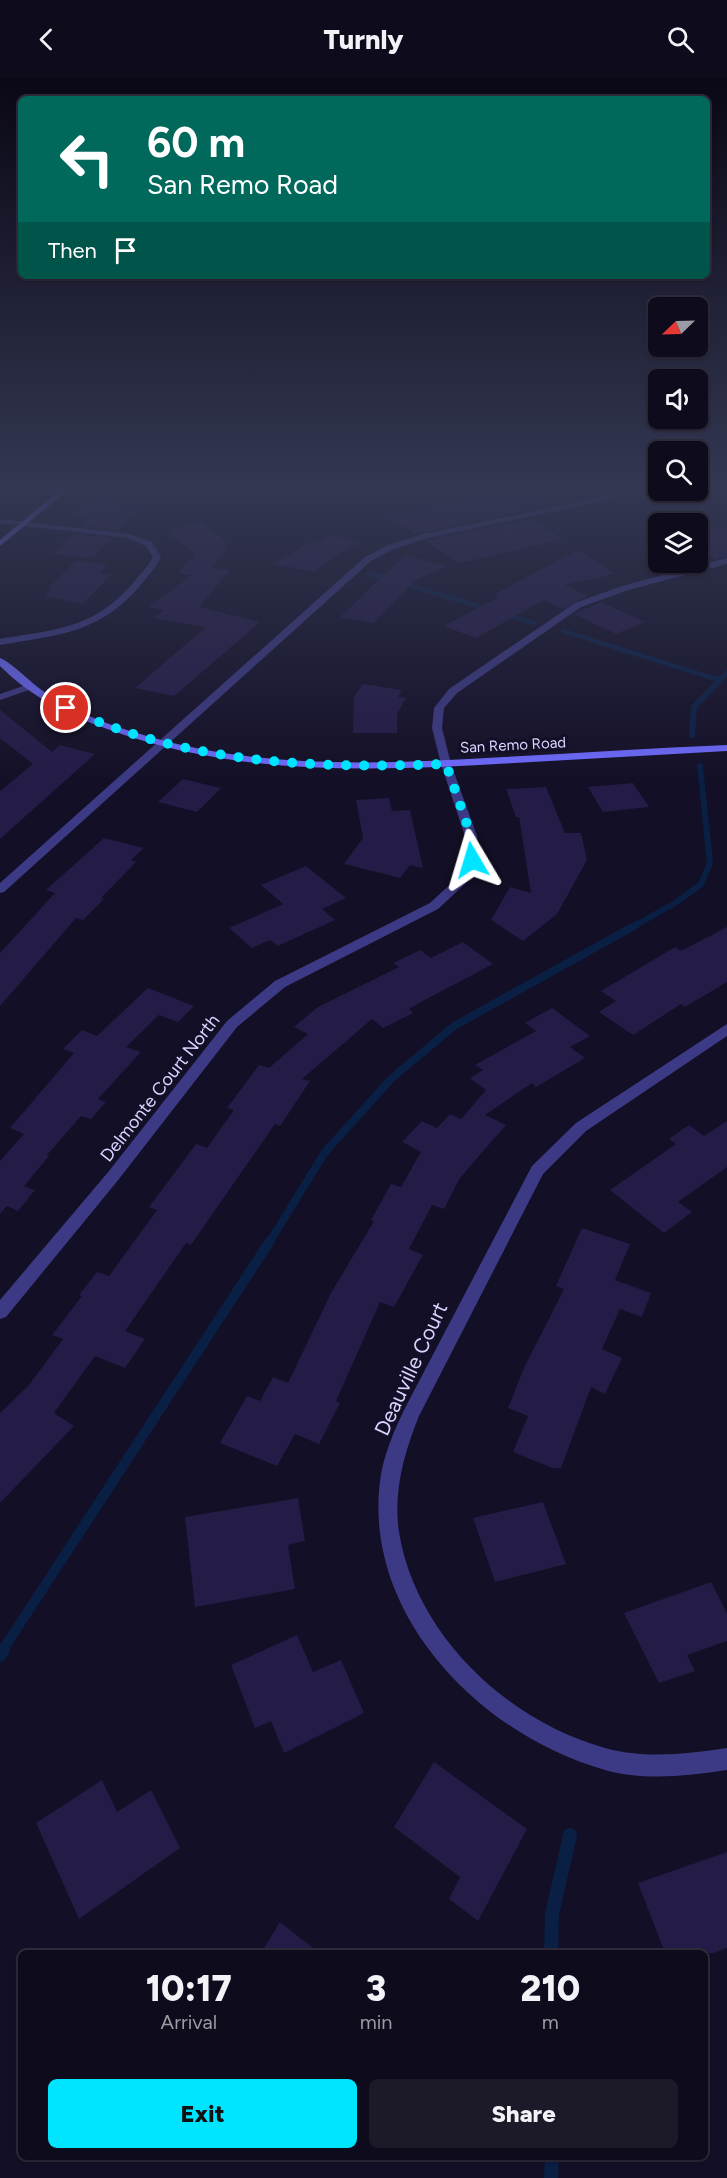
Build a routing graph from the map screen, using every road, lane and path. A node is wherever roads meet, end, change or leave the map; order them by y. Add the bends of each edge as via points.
1 (132, 588) edge
2 (335, 588) edge
3 (631, 588) edge
4 (0, 642) edge
5 (0, 661) edge
6 (29, 687) junction
7 (0, 697) edge
8 (162, 743) junction
9 (727, 748) edge
10 (446, 764) junction
11 (0, 890) edge
12 (727, 1029) edge
13 (0, 1312) edge
14 (727, 1759) edge

1 - 4 street via 115,607 100,616 63,629
2 - 8 street
3 - 10 street, Delmonte Court North via 566,611 453,691 439,708 437,728
5 - 6 street, San Remo Road
6 - 7 street
6 - 8 street, San Remo Road via 83,716
8 - 10 street, San Remo Road via 301,765
8 - 11 street
9 - 10 street, San Remo Road
10 - 13 street, Delmonte Court North via 471,836 472,860 462,880 434,906 280,984 232,1024
12 - 14 street, Deauville Court via 581,1127 537,1170 411,1414 398,1445 389,1484 388,1518 395,1562 408,1598 455,1668 492,1700 562,1743 604,1758 647,1766

